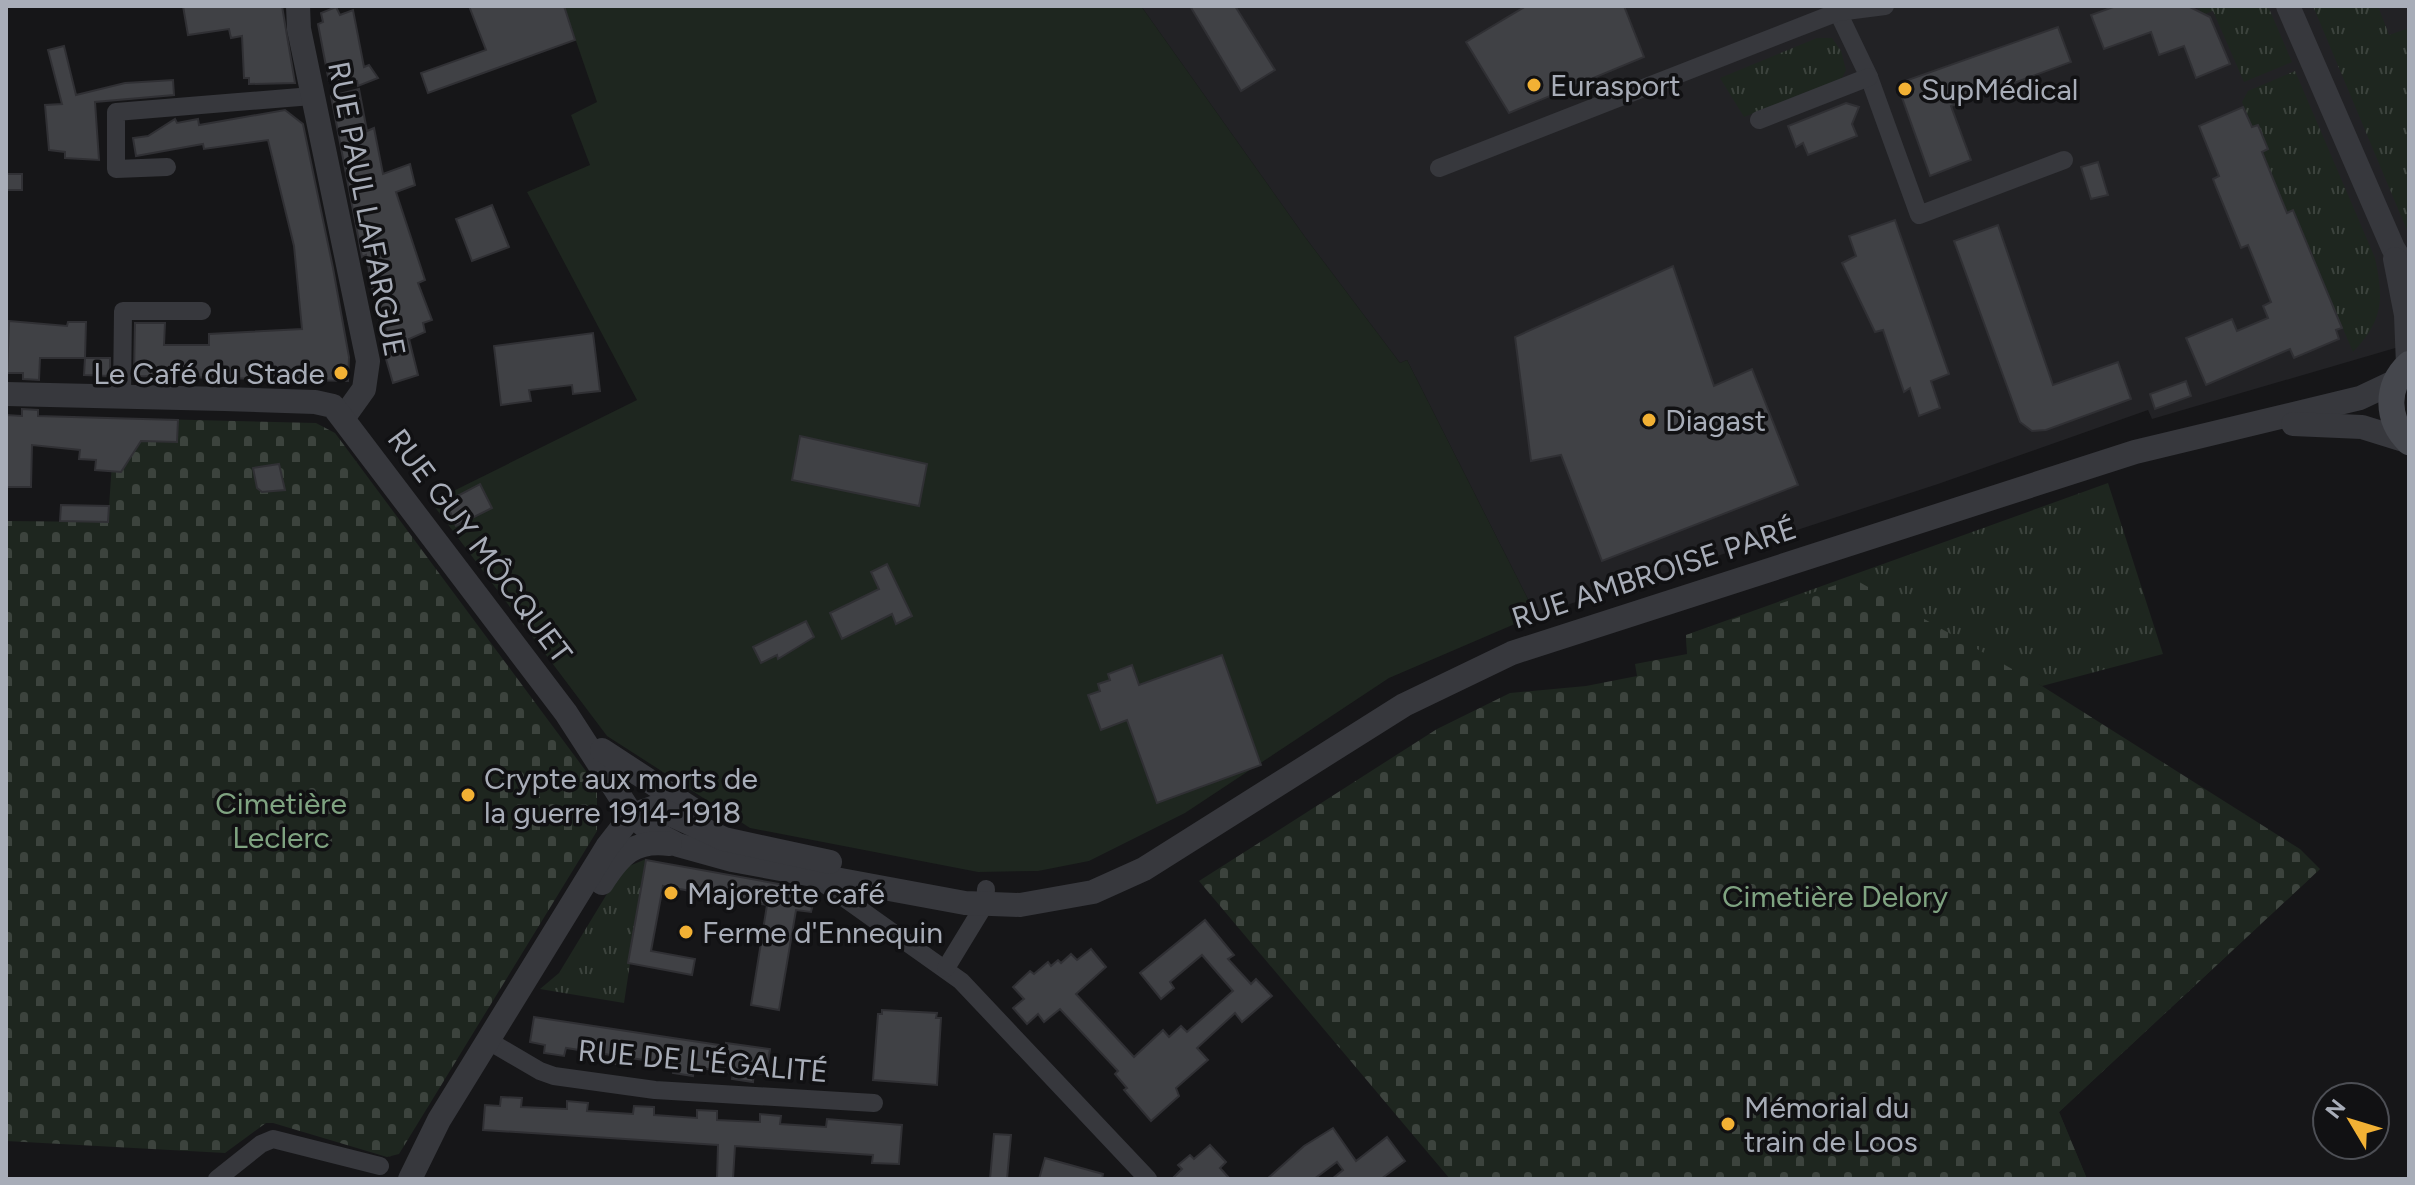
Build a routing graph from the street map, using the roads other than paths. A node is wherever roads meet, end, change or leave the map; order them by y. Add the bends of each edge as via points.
1 (298, 6) edge
2 (1885, 6) edge
3 (2289, 7) edge
4 (1836, 9) edge
5 (1869, 77) junction
6 (312, 96) junction
7 (1759, 120) dead end
8 (2064, 160) dead end
9 (167, 167) dead end
10 (1439, 168) dead end
11 (2393, 248) junction
12 (2409, 274) edge
13 (202, 311) dead end
14 (2404, 370) edge
15 (6, 394) edge
16 (122, 396) junction
17 (344, 417) junction
18 (2251, 425) junction
19 (2408, 441) edge
20 (566, 713) junction
21 (602, 750) junction
22 (632, 815) junction
23 (678, 845) junction
24 (768, 850) junction
25 (811, 875) junction
26 (986, 897) junction
27 (946, 968) junction
28 (526, 984) junction
29 (487, 1040) junction
30 (874, 1103) dead end
31 (380, 1166) dead end
32 (217, 1179) edge
33 (410, 1179) edge
34 (1148, 1179) edge

1 - 6 street, RUE PAUL LAFARGUE
2 - 4 street
3 - 11 street
4 - 5 street
4 - 10 street
5 - 7 street
5 - 8 street via 1919,215
6 - 9 street via 116,112 116,169
6 - 17 street, RUE PAUL LAFARGUE via 368,361 364,389
11 - 12 street
11 - 14 street via 2406,315
13 - 16 street via 123,311
14 - 18 street, RUE AMBROISE PARÉ via 2360,398
14 - 19 main road via 2391,412
15 - 16 street
16 - 17 street via 315,402 333,406
17 - 20 street, RUE GUY MÔCQUET
18 - 19 street, RUE AMBROISE PARÉ via 2352,426
18 - 26 street, RUE AMBROISE PARÉ via 2122,456 1501,657 1404,705 1120,881 1054,901
20 - 21 street, RUE GUY MÔCQUET
20 - 22 street, RUE GUY MÔCQUET
21 - 22 street, RUE GUY MÔCQUET via 627,789
21 - 24 street, RUE AMBROISE PARÉ via 738,839
22 - 23 street, RUE AMBROISE PARÉ
22 - 24 street, RUE AMBROISE PARÉ via 646,807 662,808 724,839
22 - 28 street
23 - 25 street, RUE AMBROISE PARÉ
23 - 28 street, RUE AMBROISE PARÉ via 630,847 553,963
24 - 26 street, RUE AMBROISE PARÉ
25 - 26 street, RUE AMBROISE PARÉ
25 - 27 street
26 - 27 street
27 - 34 street
28 - 29 street
29 - 30 street, RUE DE L'ÉGALITÉ via 554,1076 655,1090
29 - 33 street via 429,1136
31 - 32 street via 273,1139

